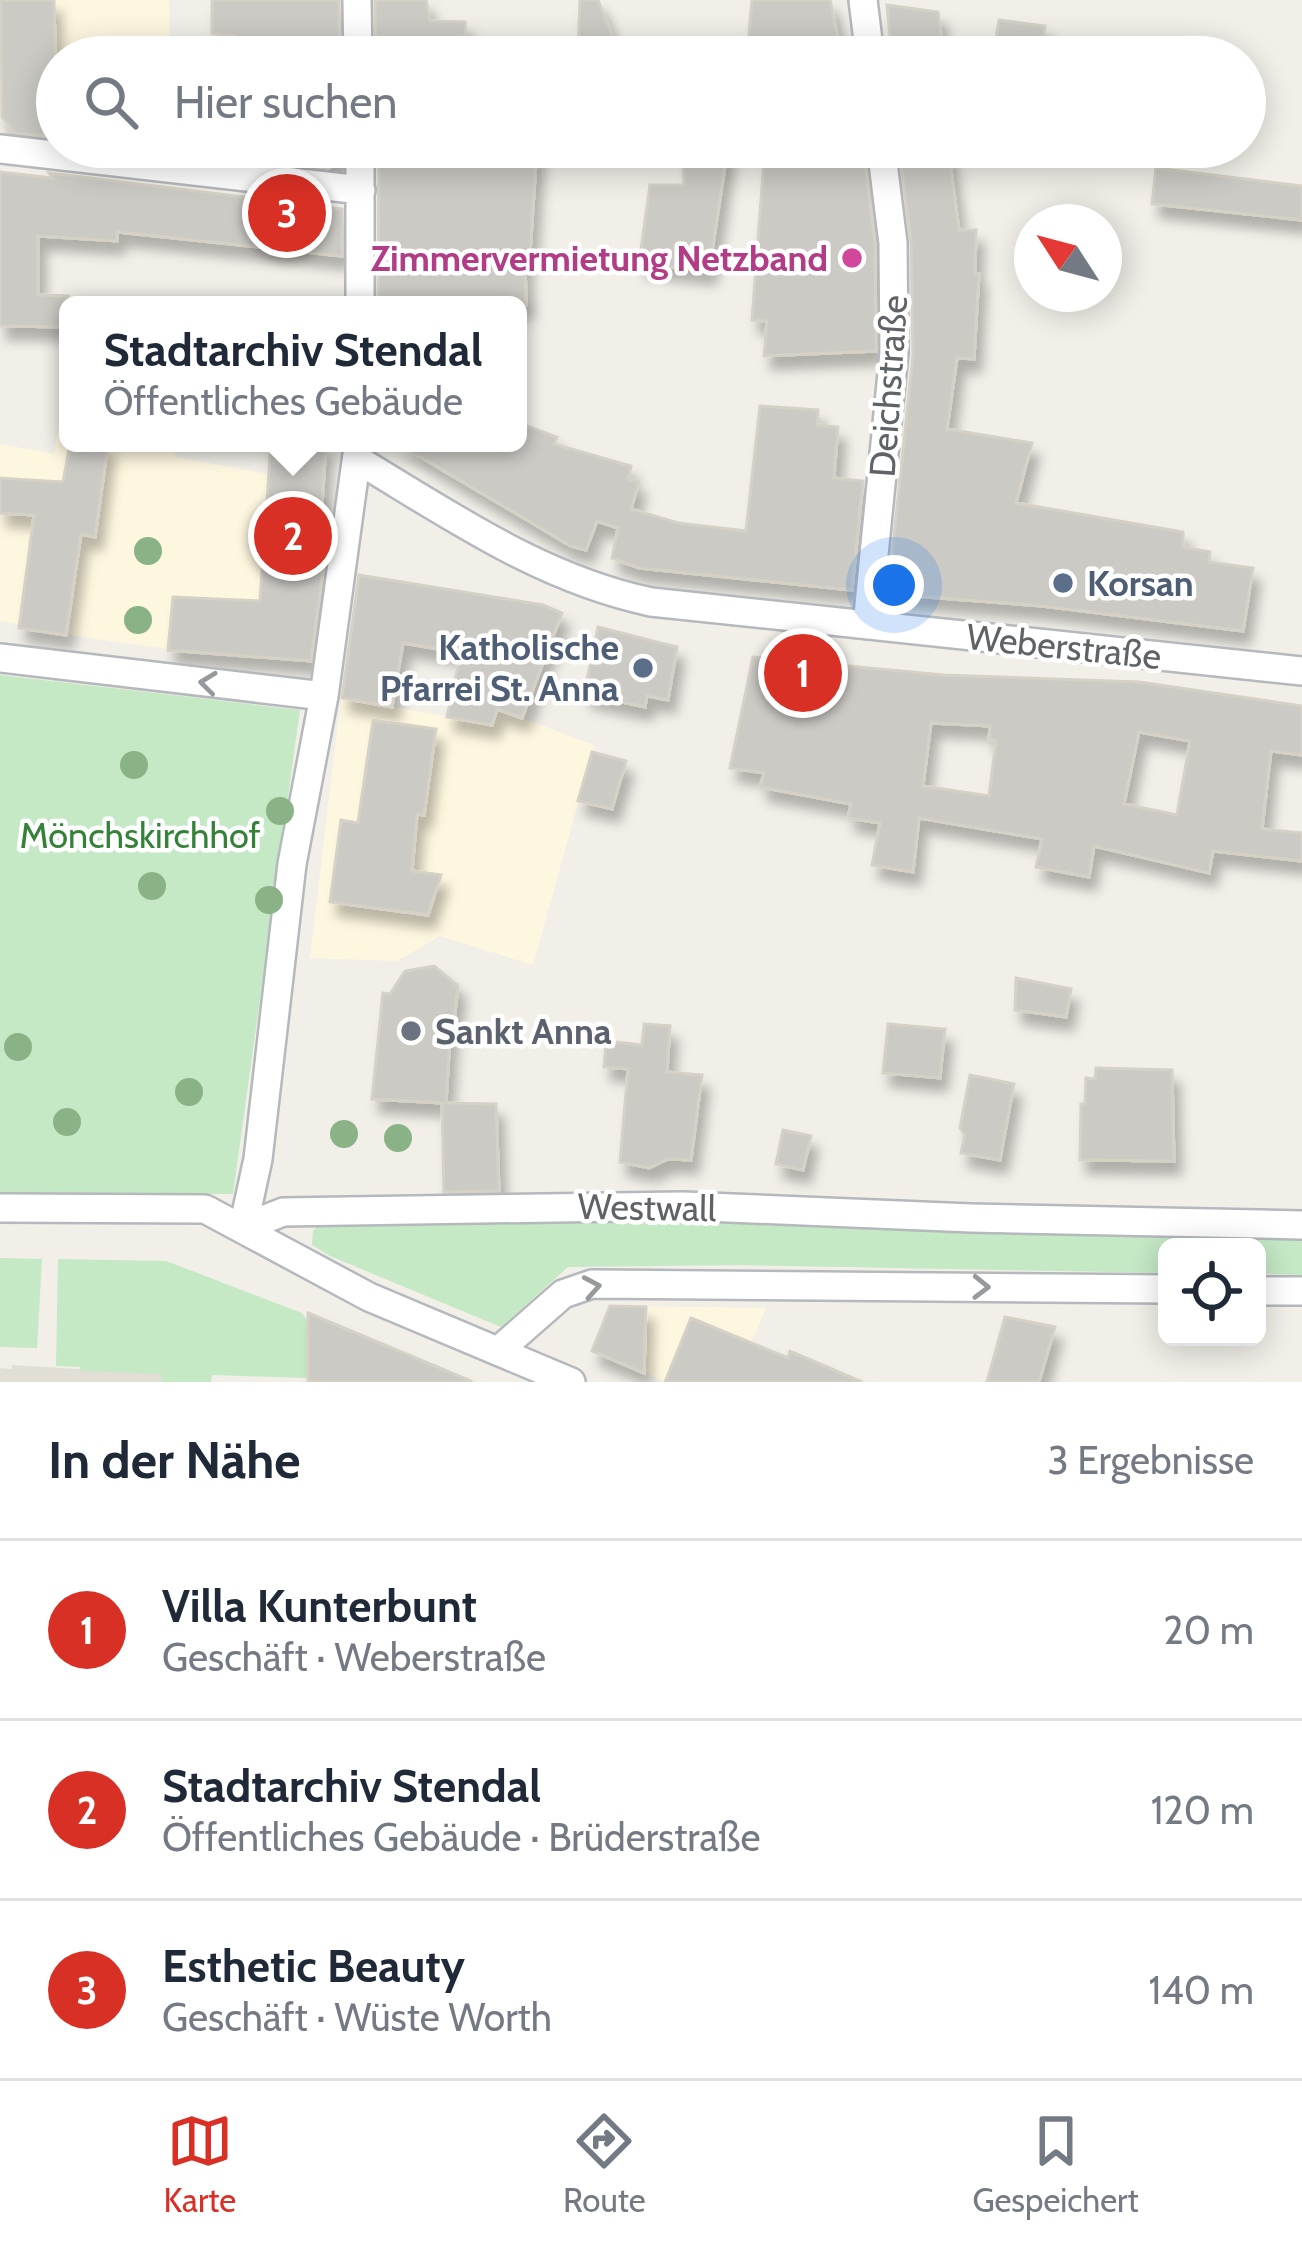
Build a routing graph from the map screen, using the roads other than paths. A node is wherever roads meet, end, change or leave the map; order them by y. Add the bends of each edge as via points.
1 (357, 0) edge
2 (862, 0) edge
3 (358, 36) edge
4 (867, 36) edge
5 (0, 149) edge
6 (36, 153) edge
7 (167, 168) edge
8 (360, 168) edge
9 (884, 168) edge
10 (361, 190) junction
11 (360, 296) edge
12 (358, 452) edge
13 (867, 625) junction
14 (0, 658) edge
15 (1302, 671) edge
16 (324, 696) junction
17 (0, 1208) edge
18 (1302, 1225) edge
19 (243, 1228) junction
20 (1158, 1289) edge
21 (1266, 1291) edge
22 (1302, 1291) edge
23 (498, 1351) junction
24 (571, 1382) edge

1 - 3 street
2 - 4 street
5 - 6 street
7 - 10 street
8 - 10 street
9 - 13 street, Deichstraße via 894,353
10 - 11 street
12 - 13 street, Weberstraße via 514,554 602,592
12 - 16 street
13 - 15 street, Weberstraße
16 -> 14 street
16 - 19 street via 292,864
17 - 19 street via 183,1206
18 - 19 street, Westwall via 683,1206 284,1212
19 - 23 street via 369,1297
23 -> 20 street via 563,1294 592,1284
21 - 22 street
23 - 24 street

